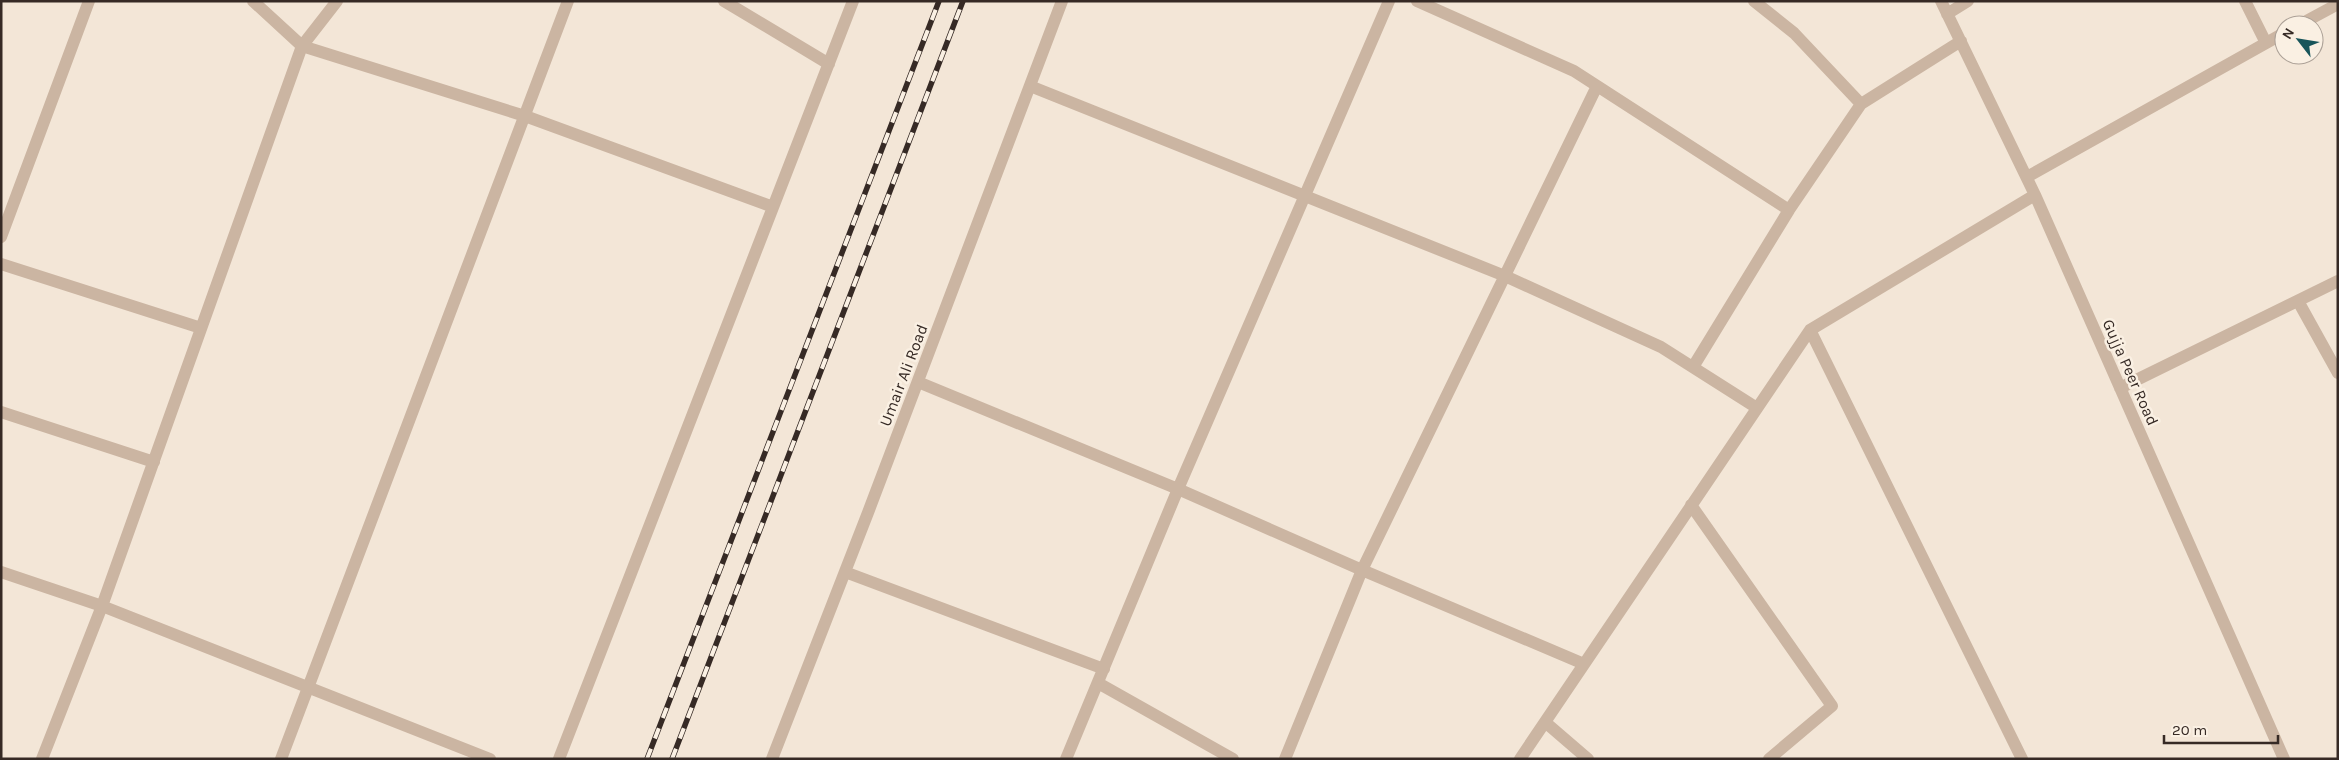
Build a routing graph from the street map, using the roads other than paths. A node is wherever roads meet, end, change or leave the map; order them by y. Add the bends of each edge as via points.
1 (89, 1) edge
2 (253, 1) edge
3 (337, 1) edge
4 (568, 1) edge
5 (724, 1) edge
6 (853, 1) edge
7 (1062, 1) edge
8 (1389, 1) edge
9 (1417, 1) edge
10 (1754, 1) edge
11 (1941, 1) edge
12 (1968, 1) edge
13 (2245, 1) edge
14 (2338, 4) edge
15 (1947, 14) junction
16 (2318, 15) edge
17 (2274, 39) edge
18 (1960, 41) junction
19 (2266, 43) junction
20 (302, 46) junction
21 (829, 64) junction
22 (1030, 86) junction
23 (1597, 86) junction
24 (1861, 104) junction
25 (525, 116) junction
26 (2027, 177) junction
27 (2035, 195) junction
28 (1305, 196) junction
29 (773, 207) junction
30 (1788, 210) junction
31 (1, 238) edge
32 (1, 264) edge
33 (1505, 276) junction
34 (2338, 281) edge
35 (2298, 301) junction
36 (202, 328) junction
37 (1810, 330) junction
38 (1693, 367) junction
39 (2338, 373) edge
40 (918, 382) junction
41 (2120, 388) junction
42 (1757, 408) junction
43 (1, 412) edge
44 (154, 462) junction
45 (1178, 489) junction
46 (1691, 505) junction
47 (1362, 570) junction
48 (1, 572) edge
49 (845, 572) junction
50 (102, 606) junction
51 (1584, 664) junction
52 (1104, 669) junction
53 (1098, 683) junction
54 (308, 687) junction
55 (1545, 722) junction
56 (42, 759) edge
57 (281, 759) edge
58 (490, 759) edge
59 (559, 759) edge
60 (772, 759) edge
61 (1066, 759) edge
62 (1233, 759) edge
63 (1285, 759) edge
64 (1520, 759) edge
65 (1588, 759) edge
66 (1769, 759) edge
67 (2022, 759) edge
68 (2284, 759) edge

1 - 31 street
2 - 20 street
3 - 20 street
4 - 25 street
5 - 21 street
6 - 21 street
7 - 22 street, Umair Ali Road
8 - 28 street
9 - 23 street via 1574,72
10 - 24 street via 1794,33
11 - 15 street, Gujja Peer Road
12 - 15 street
13 - 19 street
14 - 16 street
15 - 18 street, Gujja Peer Road
17 - 19 street
18 - 24 street
18 - 26 street, Gujja Peer Road
19 - 26 street
20 - 25 street
20 - 36 street
21 - 29 street
22 - 28 street
22 - 40 street, Umair Ali Road
23 - 30 street
23 - 33 street
24 - 30 street
25 - 29 street
25 - 54 street
26 - 27 street, Gujja Peer Road
27 - 37 street
27 - 41 street, Gujja Peer Road
28 - 33 street
28 - 45 street
29 - 59 street
30 - 38 street
32 - 36 street
33 - 38 street via 1661,347
33 - 47 street
34 - 35 street
35 - 39 street
35 - 41 street
36 - 44 street
37 - 42 street
37 - 67 street
38 - 42 street
40 - 45 street
40 - 49 street, Umair Ali Road
41 - 68 street, Gujja Peer Road
42 - 46 street
43 - 44 street
44 - 50 street
45 - 47 street
45 - 52 street
46 - 51 street
46 - 66 street via 1832,706
47 - 51 street
47 - 63 street
48 - 50 street
49 - 52 street
49 - 60 street, Umair Ali Road
50 - 54 street
50 - 56 street
51 - 55 street
52 - 53 street
53 - 61 street
53 - 62 street
54 - 57 street
54 - 58 street
55 - 64 street
55 - 65 street

